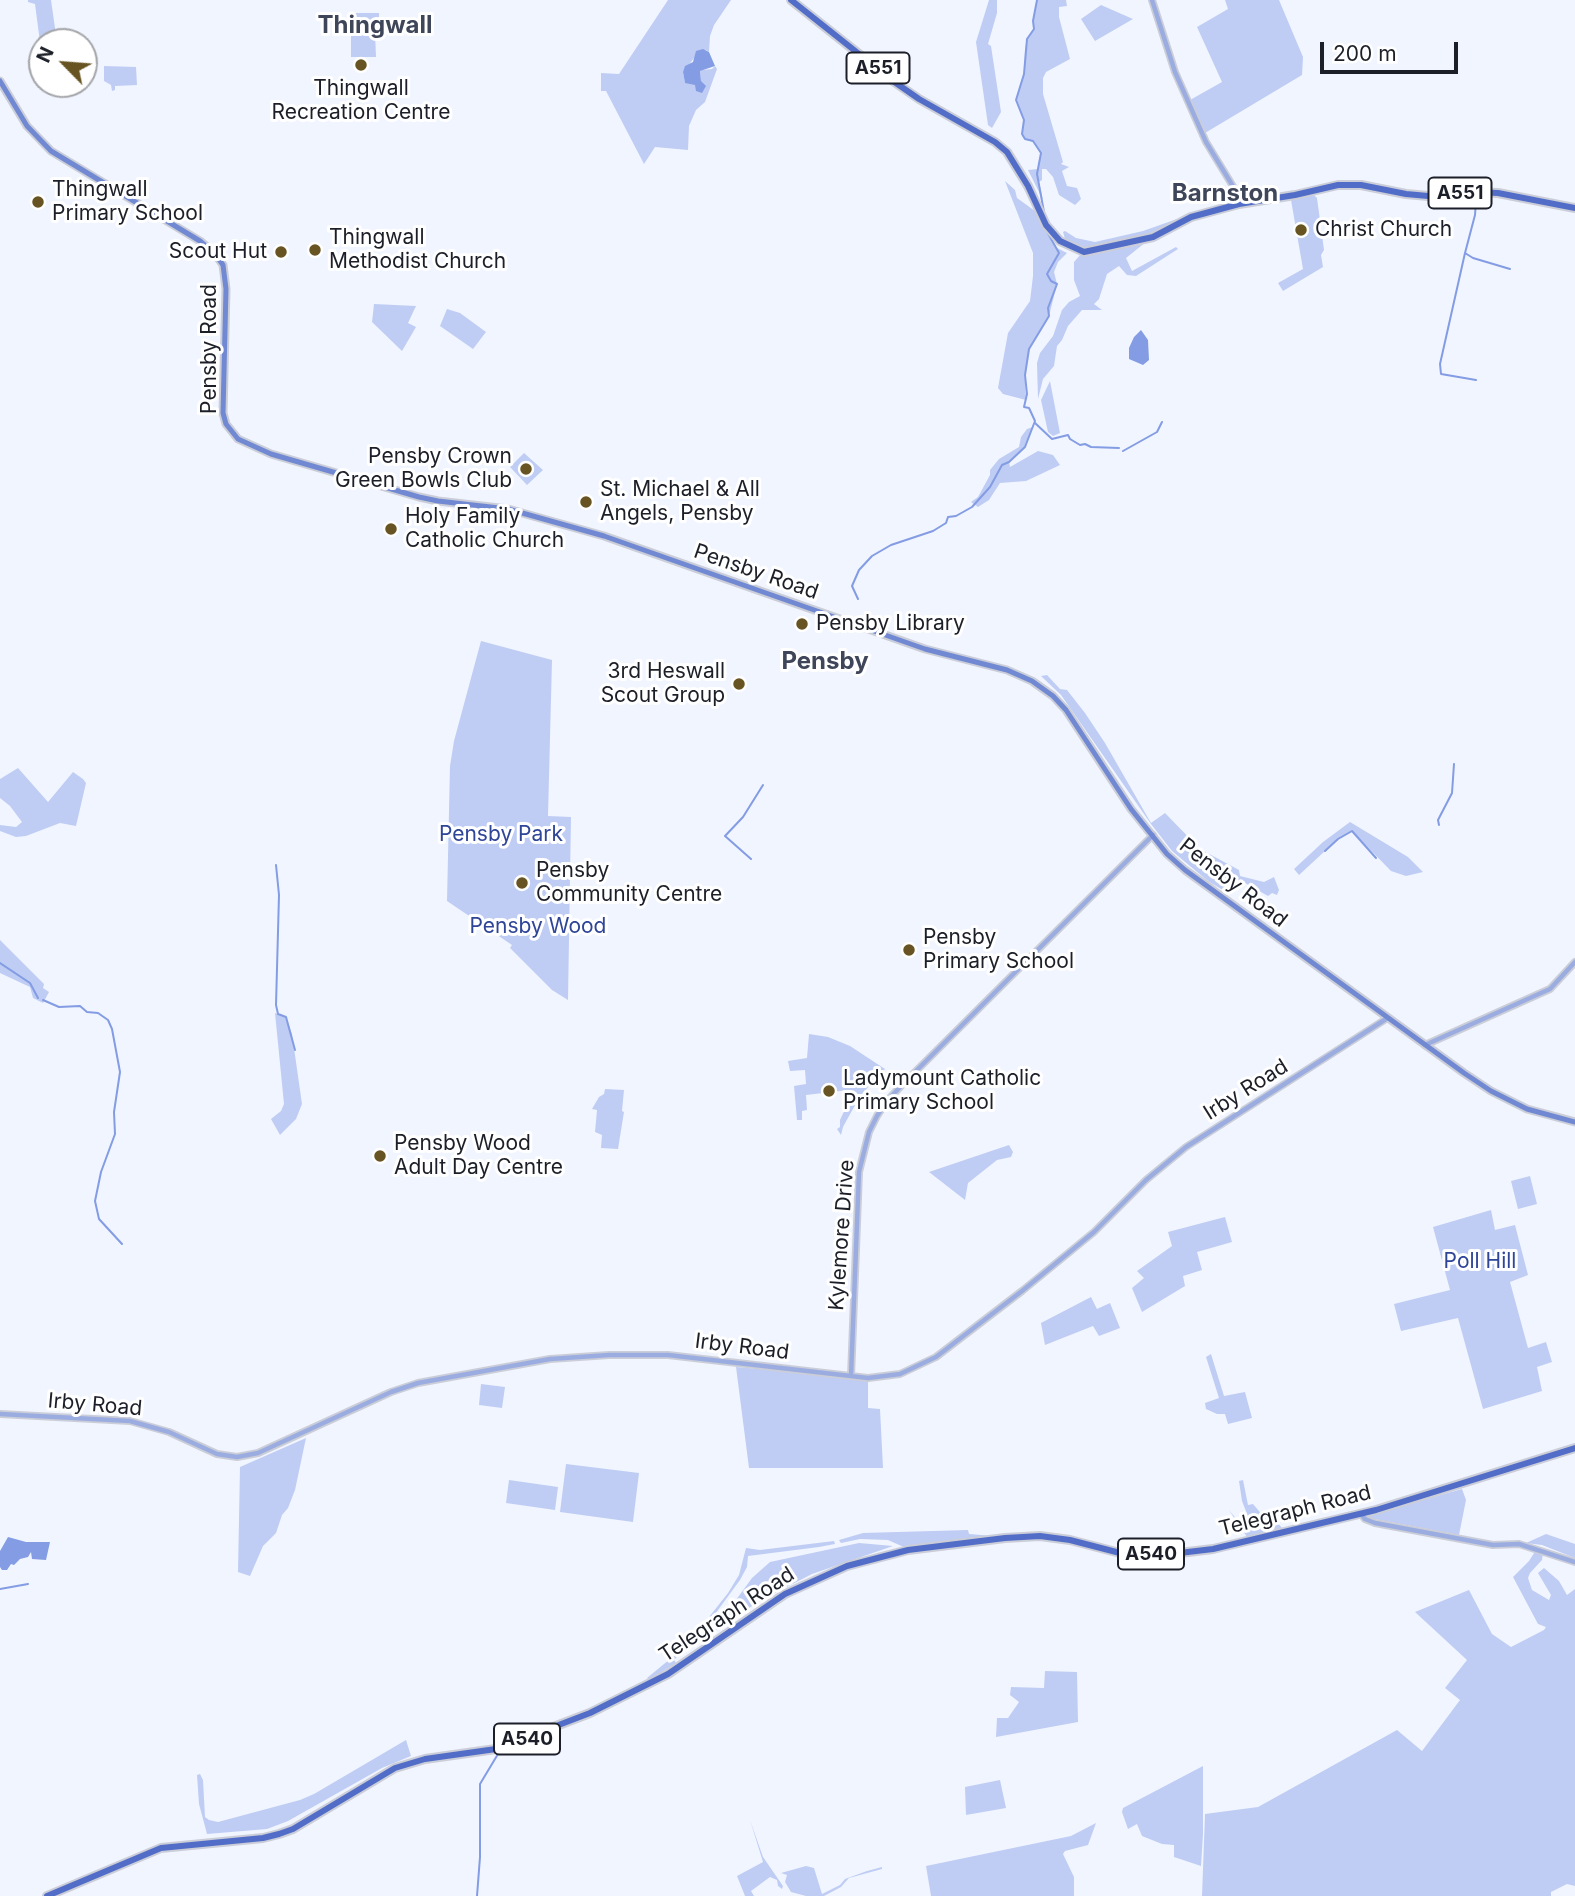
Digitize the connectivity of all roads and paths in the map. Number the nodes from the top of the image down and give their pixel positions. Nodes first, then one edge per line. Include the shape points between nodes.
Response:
1 (791, 0) edge
2 (1152, 0) edge
3 (0, 81) edge
4 (1239, 204) junction
5 (1575, 208) edge
6 (1153, 835) junction
7 (1575, 962) edge
8 (1386, 1019) junction
9 (1424, 1045) junction
10 (1575, 1122) edge
11 (851, 1376) junction
12 (0, 1414) edge
13 (1575, 1448) edge
14 (1361, 1514) junction
15 (1575, 1562) edge
16 (47, 1896) edge

1 - 4 main road, A551 via 893,81 1007,152 1046,225 1060,241 1084,253 1153,237 1191,217
2 - 4 street via 1175,72
3 - 6 main road, Pensby Road via 27,126 51,151 200,242 223,265 223,413 238,439 271,454 419,497 508,509 604,536 925,649 1007,670 1046,690 1060,703
4 - 5 main road, A551 via 1338,185 1417,195 1497,193
6 - 8 main road, Pensby Road via 1185,870
6 - 11 street, Kylemore Drive via 901,1086 877,1116 859,1172
7 - 9 street via 1550,989
8 - 9 main road, Pensby Road
8 - 11 street, Irby Road via 1186,1147 1094,1232 936,1357 900,1374
9 - 10 main road, Pensby Road via 1491,1091 1536,1113
11 - 12 street, Irby Road via 668,1355 550,1359 418,1383 258,1453 237,1457 217,1454 169,1432 130,1421
13 - 14 main road, Telegraph Road / A540
14 - 15 street via 1375,1523 1493,1545 1519,1545
14 - 16 main road, Telegraph Road / A540 via 1213,1549 1171,1554 1124,1554 1040,1536 908,1550 847,1566 785,1594 668,1674 590,1713 496,1749 395,1768 279,1834 161,1848

